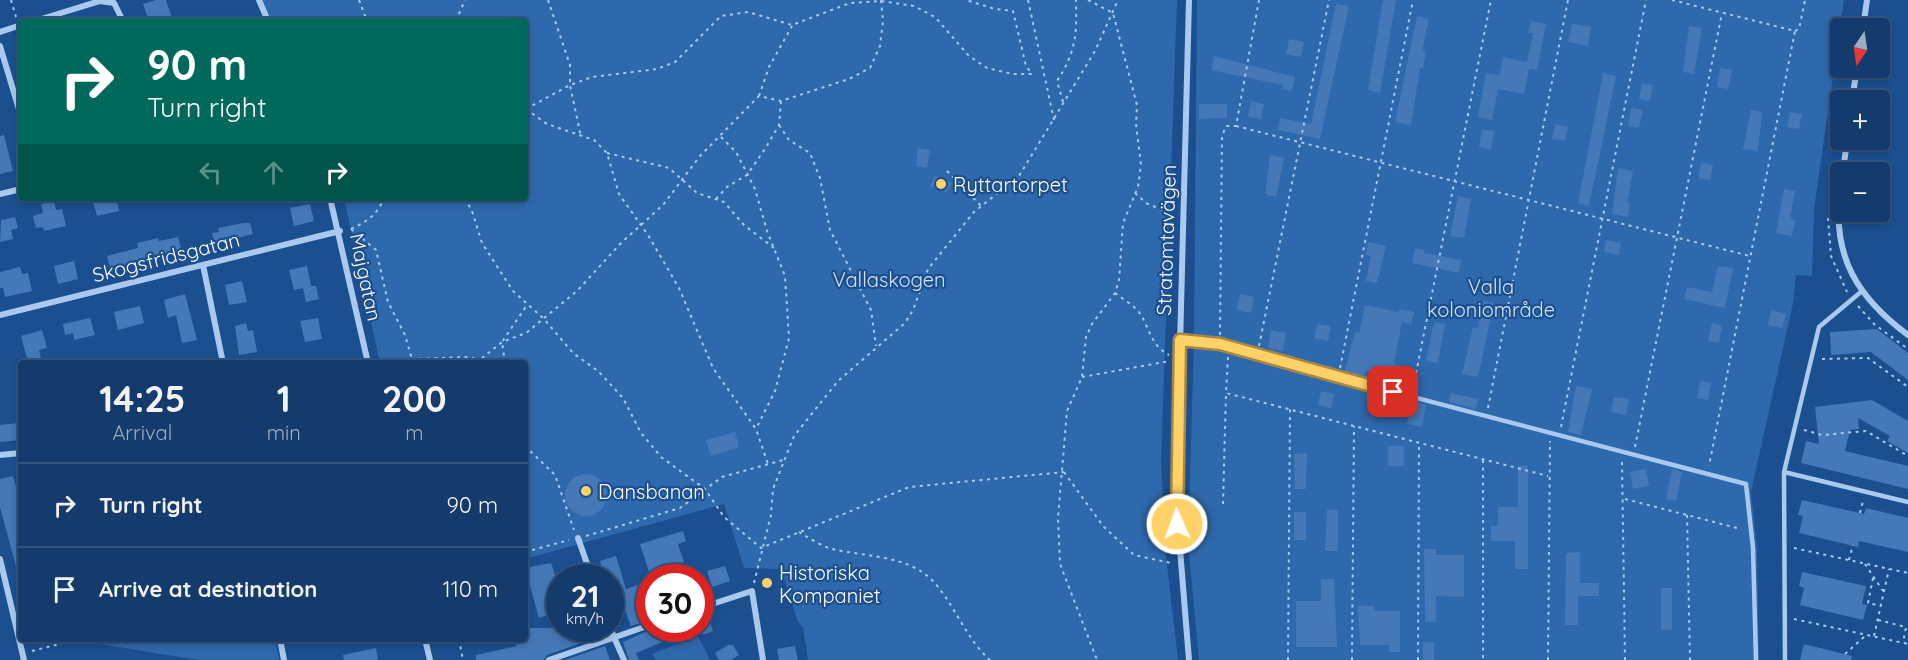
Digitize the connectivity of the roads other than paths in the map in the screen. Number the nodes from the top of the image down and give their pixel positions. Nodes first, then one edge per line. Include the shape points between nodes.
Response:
1 (259, 0) edge
2 (1189, 0) edge
3 (1867, 0) edge
4 (46, 18) edge
5 (122, 18) edge
6 (267, 18) edge
7 (1864, 18) edge
8 (18, 27) edge
9 (0, 32) edge
10 (0, 46) edge
11 (18, 96) edge
12 (18, 190) edge
13 (0, 194) edge
14 (331, 201) edge
15 (1838, 222) edge
16 (340, 231) junction
17 (203, 265) junction
18 (1862, 291) junction
19 (0, 315) edge
20 (1908, 335) edge
21 (1180, 340) junction
22 (222, 360) edge
23 (367, 360) edge
24 (18, 453) edge
25 (0, 455) edge
26 (1784, 472) junction
27 (1908, 502) edge
28 (578, 538) road end
29 (0, 559) edge
30 (587, 564) edge
31 (714, 603) edge
32 (18, 636) edge
33 (19, 642) edge
34 (281, 642) edge
35 (426, 642) edge
36 (600, 642) edge
37 (616, 642) edge
38 (23, 657) edge
39 (762, 659) edge
40 (284, 660) edge
41 (430, 660) edge
42 (549, 660) edge
43 (624, 660) edge
44 (1190, 660) edge
45 (1756, 660) edge
46 (1785, 660) edge

1 - 6 street
2 - 21 street, Stratomtavägen
3 - 7 street
4 - 5 street via 100,1 114,3
8 - 9 street
10 - 11 street
12 - 13 street
14 - 16 street, Majgatan
15 - 18 street via 1844,257
16 - 17 street, Skogsfridsgatan
16 - 23 street, Majgatan
17 - 19 street, Skogsfridsgatan
17 - 22 street
18 - 20 street
18 - 26 lane via 1819,327
21 - 44 street, Stratomtavägen via 1176,500
21 - 45 lane via 1229,346 1746,484
24 - 25 street
26 - 27 lane
26 - 46 lane
28 - 30 street
29 - 32 street
31 - 39 street via 752,591
33 - 38 street
34 - 40 street
35 - 41 street
36 - 42 street
37 - 43 street

